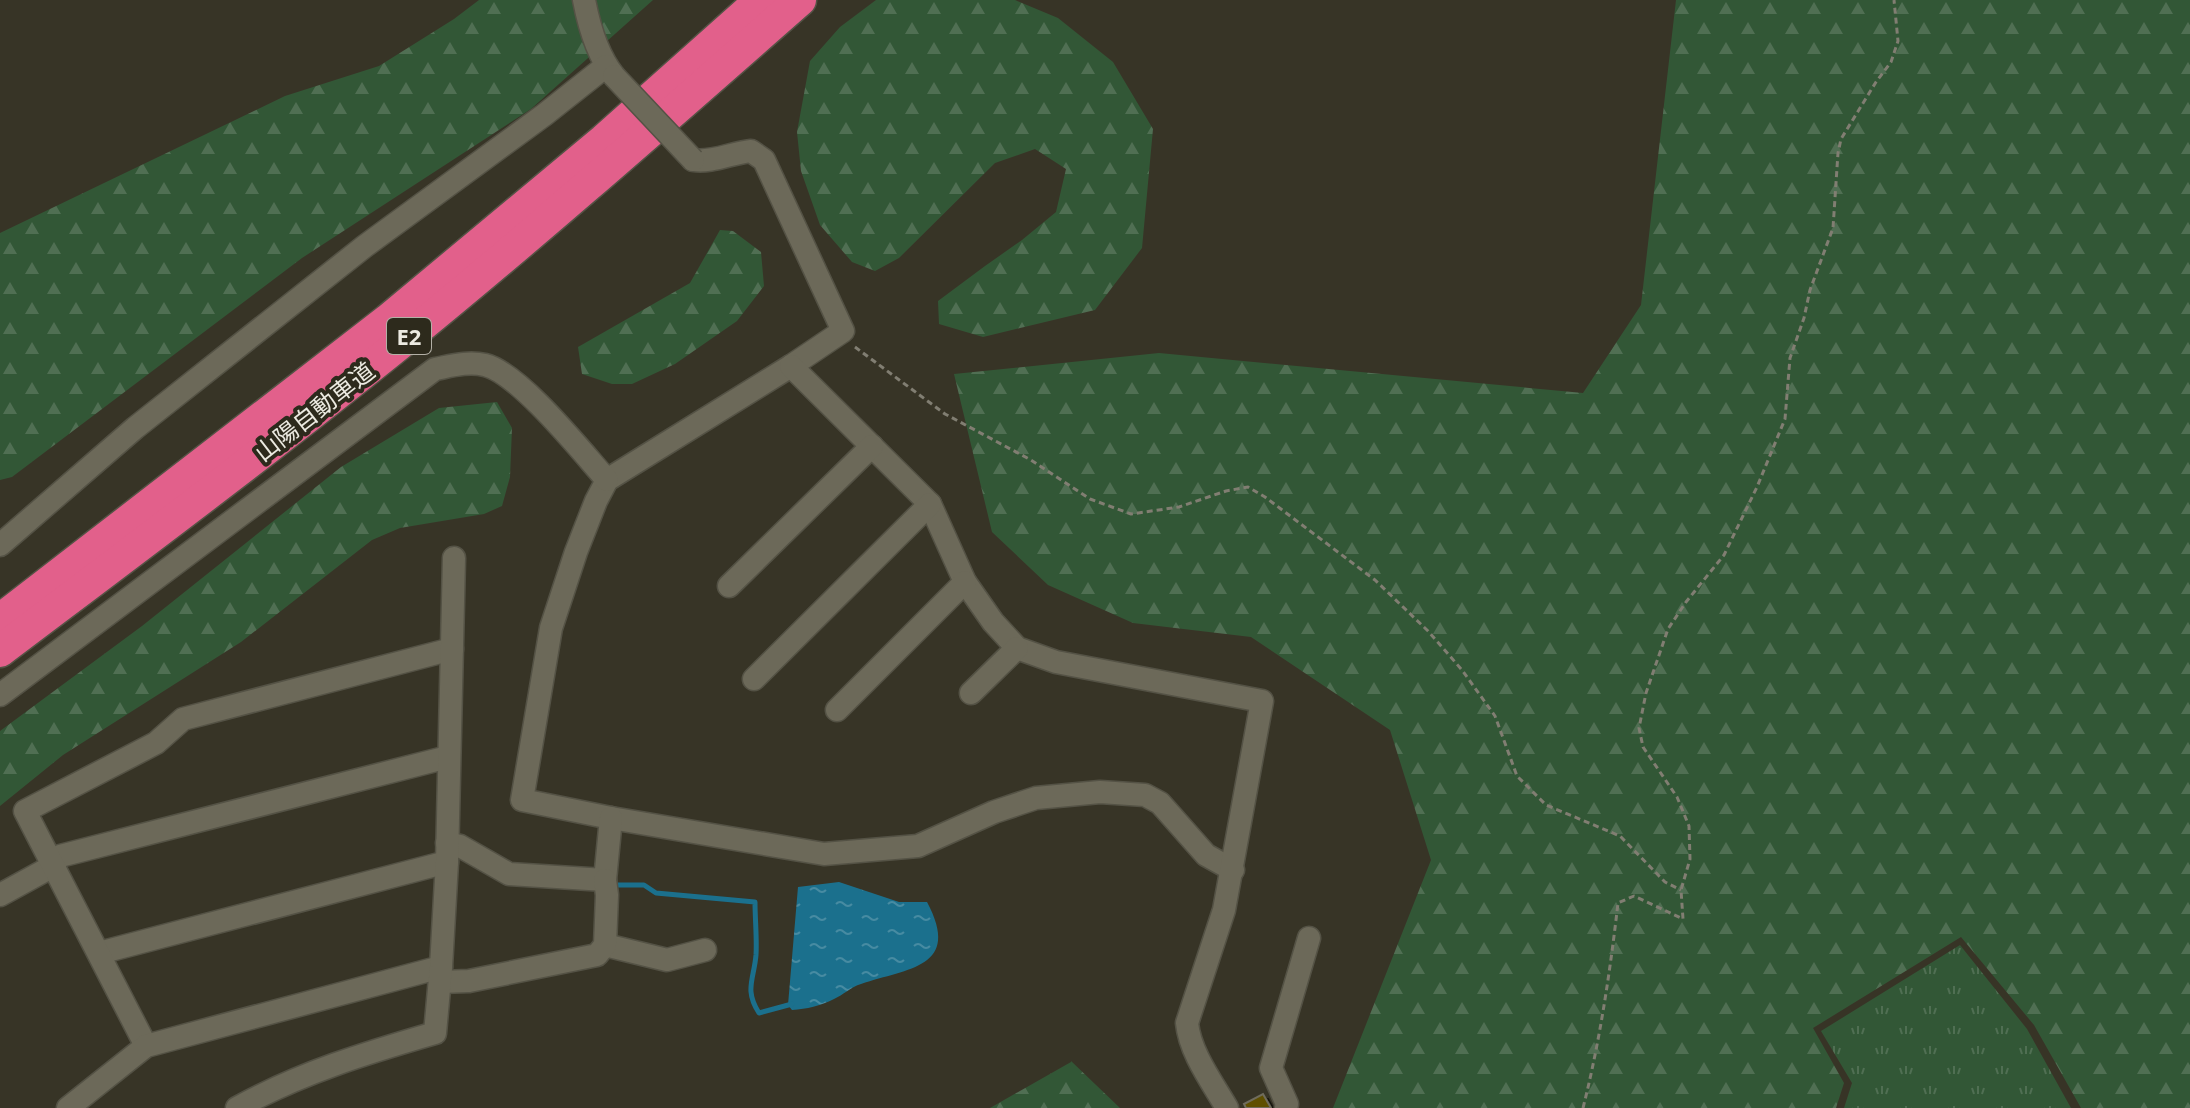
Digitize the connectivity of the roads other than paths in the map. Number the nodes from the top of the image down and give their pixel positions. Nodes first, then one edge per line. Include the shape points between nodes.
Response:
1 (584, 0) edge
2 (761, 0) edge
3 (800, 0) edge
4 (610, 71) junction
5 (791, 366) junction
6 (872, 446) junction
7 (607, 480) junction
8 (930, 504) junction
9 (0, 545) edge
10 (454, 558) dead end
11 (965, 582) junction
12 (729, 586) dead end
13 (0, 620) edge
14 (1017, 648) junction
15 (452, 649) junction
16 (0, 651) edge
17 (754, 679) dead end
18 (971, 693) dead end
19 (0, 695) edge
20 (837, 710) dead end
21 (448, 757) junction
22 (611, 818) junction
23 (447, 852) junction
24 (53, 866) junction
25 (1233, 870) junction
26 (605, 880) junction
27 (0, 895) edge
28 (1309, 938) dead end
29 (605, 945) junction
30 (705, 950) dead end
31 (99, 953) junction
32 (440, 975) junction
33 (146, 1046) junction
34 (68, 1108) edge
35 (237, 1108) edge
36 (1227, 1108) edge
37 (1286, 1108) edge

1 - 4 street
2 - 13 highway, 山陽自動車道 / E2 via 604,140 388,320
3 - 16 highway, 山陽自動車道 / E2 via 404,340
4 - 5 street, bridge via 693,160 751,151 764,160 843,331
4 - 9 street via 365,246 135,428
5 - 6 street
5 - 7 street
6 - 8 street
6 - 12 street
7 - 19 street via 512,379 486,365 435,369
7 - 22 street via 551,628 522,800
8 - 11 street
8 - 17 street
10 - 15 street
11 - 14 street
11 - 20 street
14 - 18 street
14 - 25 street via 1056,662 1262,701
15 - 21 street
15 - 24 street via 183,719 156,743 25,811
21 - 23 street
21 - 24 street via 60,856
22 - 25 street via 824,854 918,846 1036,798 1100,792 1145,795 1160,803 1206,855
22 - 26 street
23 - 26 street via 460,846 509,874
23 - 31 street
23 - 32 street
24 - 27 street
24 - 31 street
25 - 36 street via 1187,1023 1196,1053
26 - 29 street
28 - 37 street via 1271,1068
29 - 30 street via 667,960
29 - 32 street via 597,955 469,981
31 - 33 street
32 - 33 street
32 - 35 street via 435,1033 324,1067
33 - 34 street

